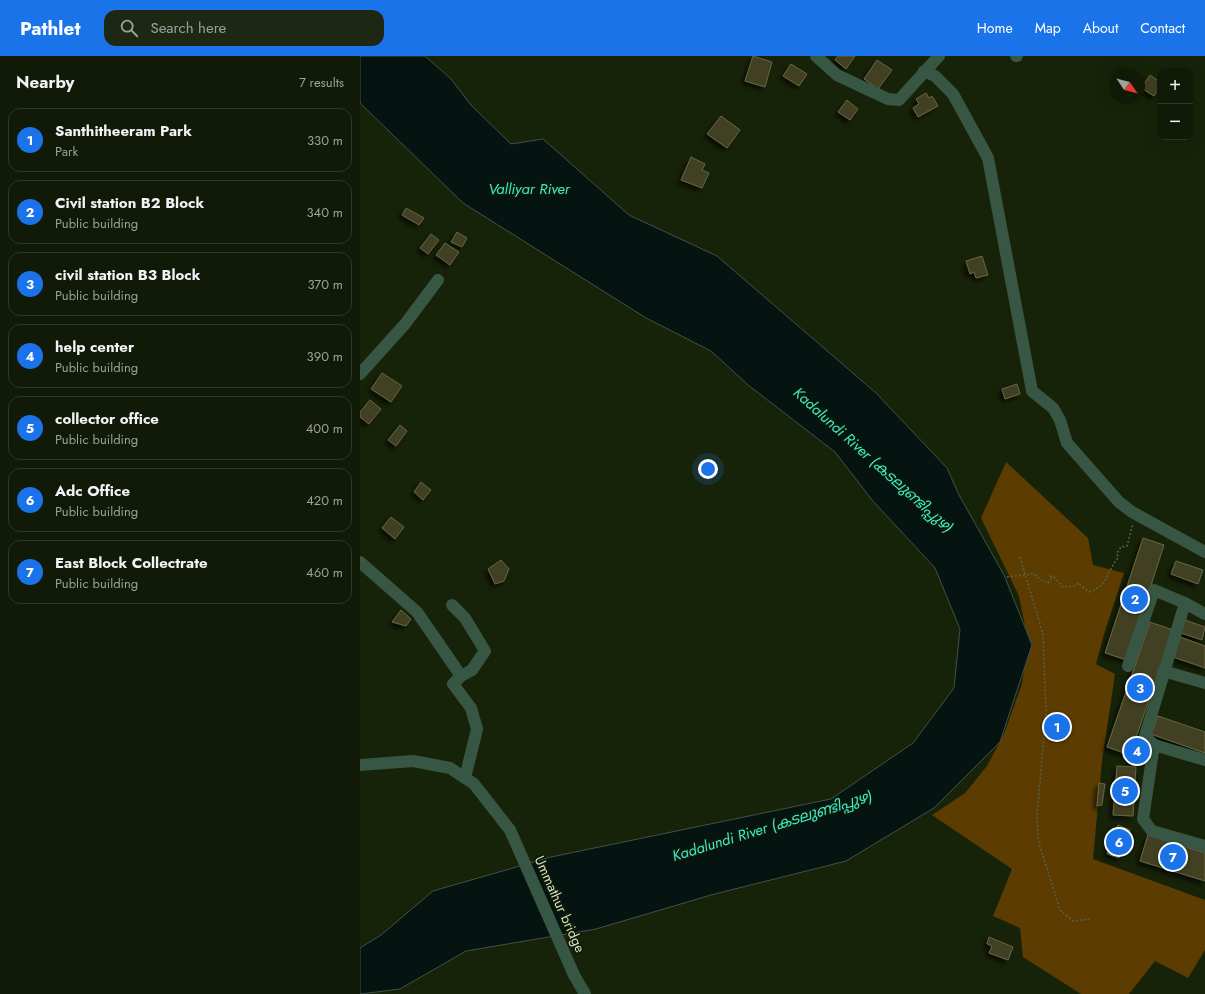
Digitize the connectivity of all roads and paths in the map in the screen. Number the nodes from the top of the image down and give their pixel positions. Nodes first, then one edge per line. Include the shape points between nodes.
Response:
1 (816, 56) edge
2 (939, 56) edge
3 (924, 71) junction
4 (438, 280) dead end
5 (360, 374) edge
6 (1137, 514) junction
7 (1205, 552) edge
8 (1020, 557) dead end
9 (360, 562) edge
10 (1025, 575) junction
11 (1007, 577) dead end
12 (1185, 602) junction
13 (452, 605) dead end
14 (1205, 614) edge
15 (1128, 666) dead end
16 (1163, 671) junction
17 (461, 676) junction
18 (1205, 684) edge
19 (1154, 745) junction
20 (1205, 760) edge
21 (360, 766) edge
22 (465, 778) junction
23 (1205, 846) edge
24 (1090, 919) dead end
25 (585, 994) edge

1 - 3 street via 837,75 888,100 899,100
2 - 3 street
3 - 6 street via 935,76 954,94 988,158 1032,391 1053,408 1060,420 1067,443 1119,502
4 - 5 street via 405,324
6 - 7 street
6 - 10 path via 1127,546 1121,547 1117,553 1118,558 1099,588 1089,592 1078,583 1075,586 1063,587 1054,577 1050,576 1048,583 1034,574
8 - 10 path
9 - 17 street via 417,612
10 - 11 path
10 - 24 path via 1043,634 1046,713 1037,816 1038,840 1060,910 1073,921
12 - 14 street
12 - 15 street via 1154,590
12 - 16 street
13 - 17 street via 465,618 485,651 472,670
16 - 18 street
16 - 19 street via 1145,736
17 - 22 street via 453,684 471,708 477,729
19 - 20 street
19 - 23 street via 1143,819 1152,830
21 - 22 street, Ummathur bridge via 413,761 450,768
22 - 25 street, Ummathur bridge via 474,784 510,830 574,975

